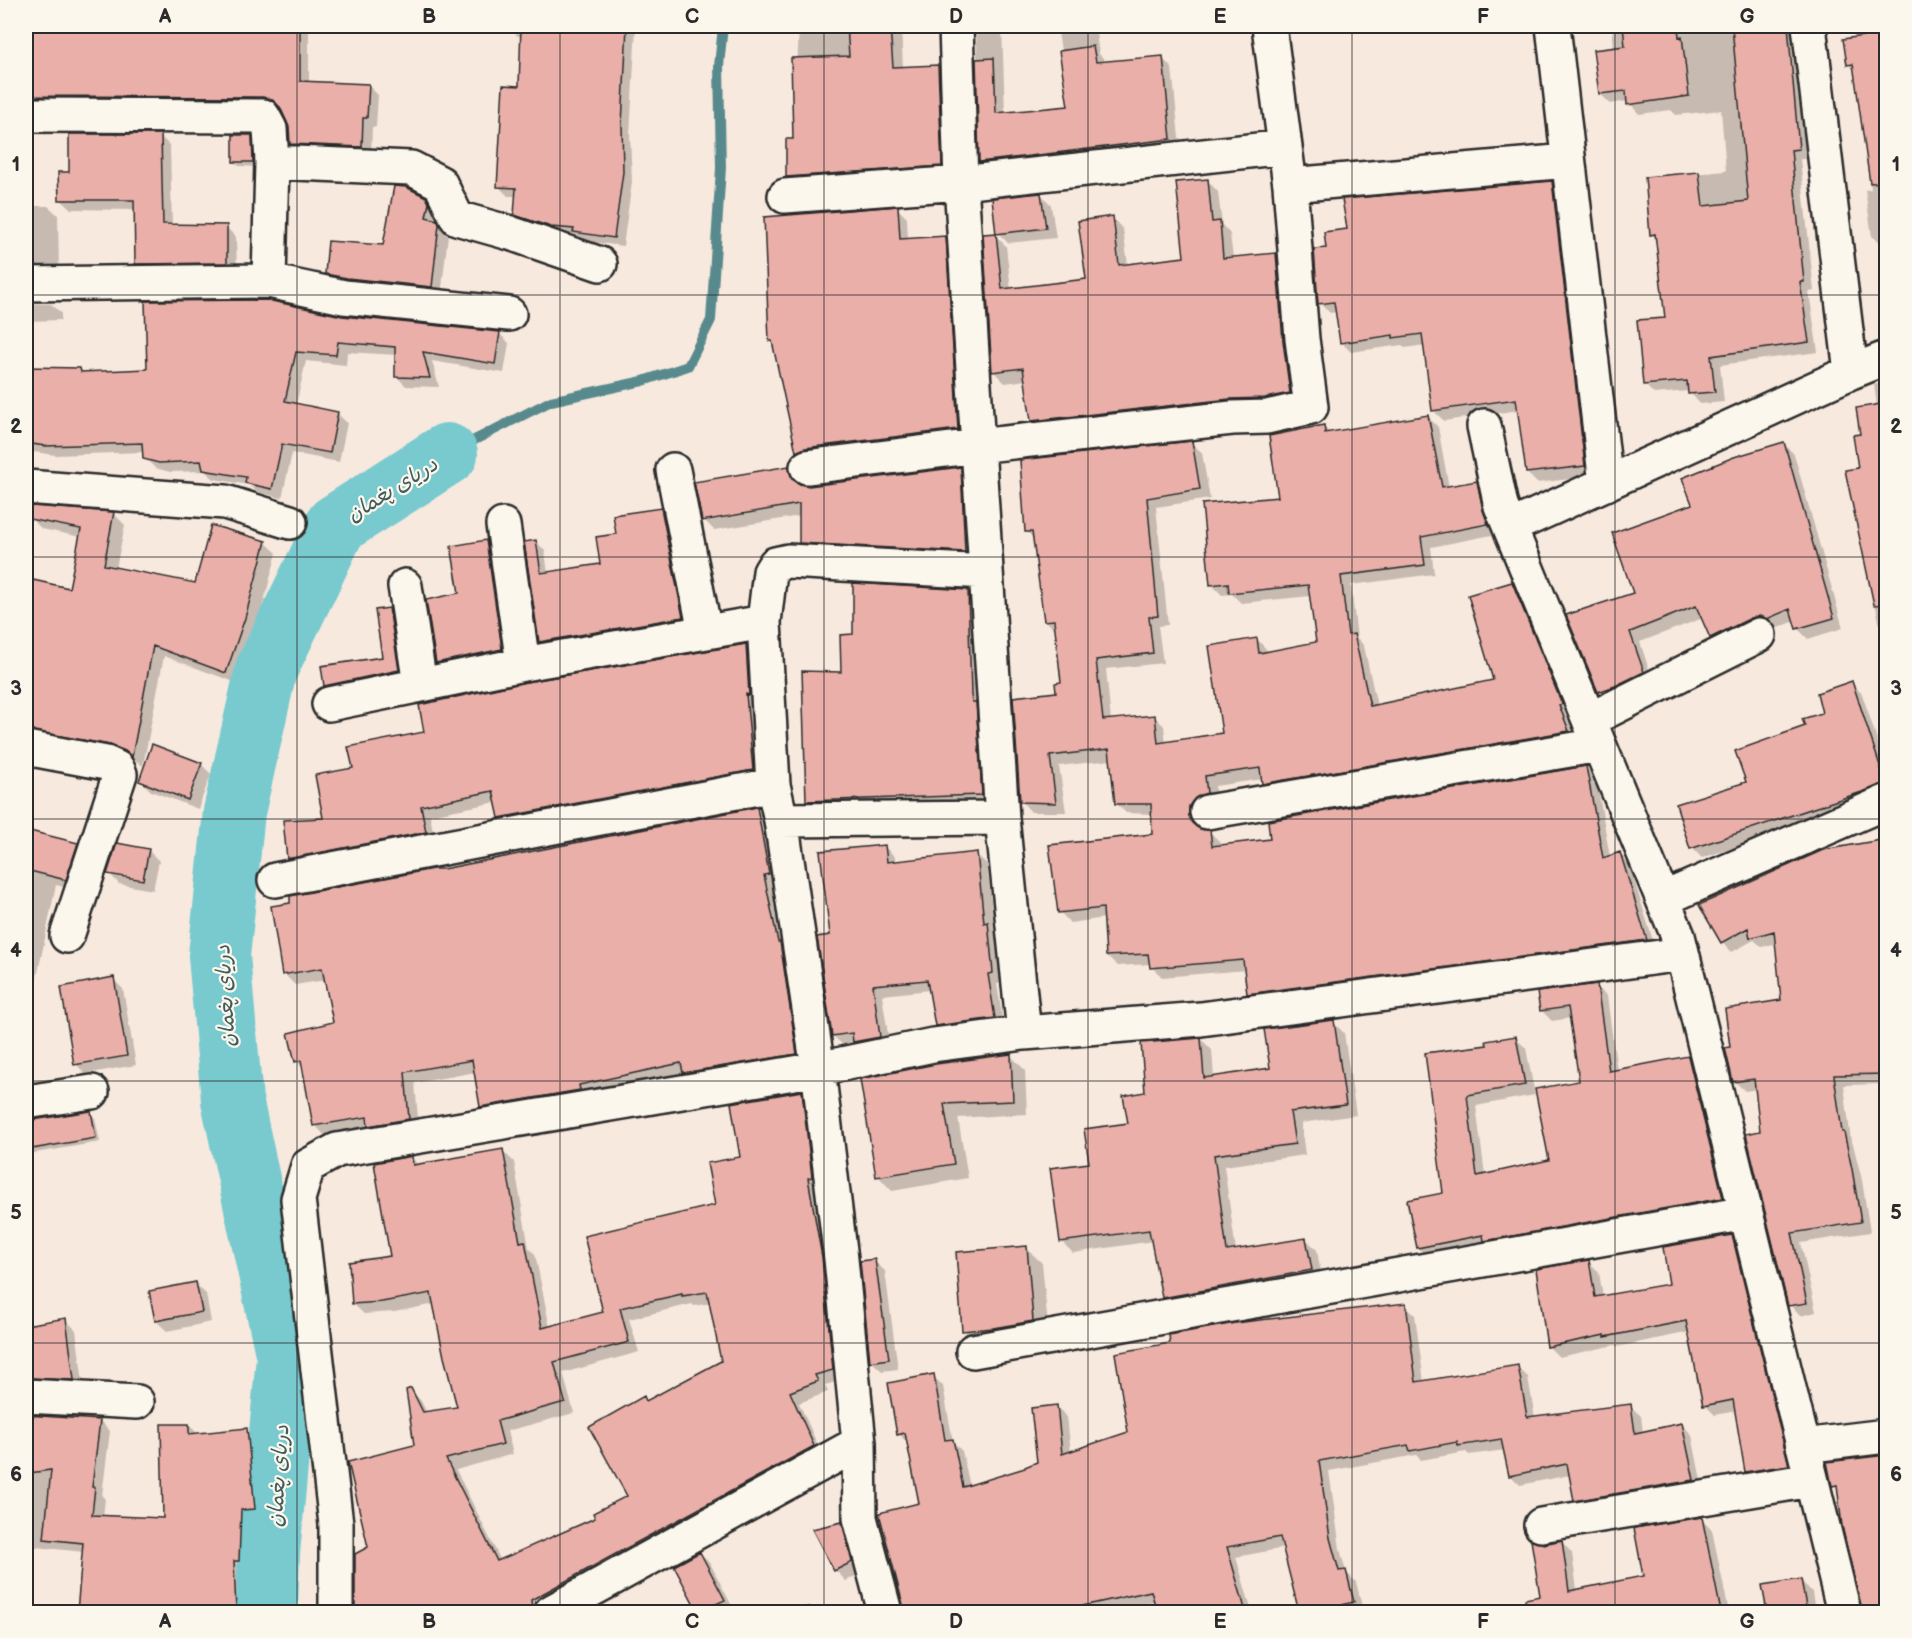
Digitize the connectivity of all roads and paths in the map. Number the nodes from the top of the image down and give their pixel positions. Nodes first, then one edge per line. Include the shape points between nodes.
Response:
1 (956, 26) edge
2 (1269, 26) edge
3 (1552, 26) edge
4 (1809, 26) edge
5 (26, 115) edge
6 (1284, 147) junction
7 (1568, 161) junction
8 (273, 162) junction
9 (962, 183) junction
10 (1290, 185) junction
11 (785, 196) dead end
12 (600, 264) dead end
13 (269, 280) junction
14 (26, 285) edge
15 (509, 314) dead end
16 (1887, 358) edge
17 (1851, 372) junction
18 (1484, 426) dead end
19 (977, 446) junction
20 (807, 467) dead end
21 (673, 470) dead end
22 (1606, 484) junction
23 (26, 487) edge
24 (290, 522) dead end
25 (503, 525) dead end
26 (1510, 527) junction
27 (986, 572) junction
28 (405, 586) dead end
29 (764, 622) junction
30 (705, 632) junction
31 (1759, 635) dead end
32 (523, 664) junction
33 (420, 685) junction
34 (329, 705) dead end
35 (1594, 733) junction
36 (26, 748) edge
37 (773, 785) junction
38 (1887, 802) edge
39 (1207, 812) dead end
40 (1002, 818) junction
41 (781, 820) junction
42 (275, 880) dead end
43 (1663, 899) junction
44 (67, 936) dead end
45 (1682, 954) junction
46 (1024, 1033) junction
47 (818, 1069) junction
48 (92, 1092) dead end
49 (26, 1102) edge
50 (1746, 1213) junction
51 (973, 1351) dead end
52 (26, 1396) edge
53 (137, 1402) dead end
54 (1887, 1436) edge
55 (859, 1443) junction
56 (1803, 1446) junction
57 (1811, 1480) junction
58 (1541, 1525) dead end
59 (336, 1612) edge
60 (551, 1612) edge
61 (885, 1612) edge
62 (1844, 1612) edge

1 - 9 street
2 - 6 street
3 - 7 street
4 - 17 street
5 - 8 street via 262,116 270,129
6 - 9 street
6 - 10 street
7 - 10 street
7 - 22 street
8 - 12 street via 411,168 440,183 457,218
8 - 13 street
9 - 11 street
9 - 19 street
10 - 19 street via 1311,407 1267,417
13 - 14 street
13 - 15 street via 344,297
16 - 17 street
17 - 22 street
18 - 26 street via 1501,506
19 - 20 street
19 - 27 street
21 - 30 street
22 - 26 street
23 - 24 street via 225,502
25 - 32 street
26 - 35 street
27 - 29 street via 788,561 776,564 770,572
27 - 40 street
28 - 33 street
29 - 30 street
29 - 37 street
30 - 32 street
31 - 35 street
32 - 33 street
33 - 34 street
35 - 39 street
35 - 43 street
36 - 44 street via 106,764 117,768 120,774
37 - 41 street
37 - 42 street
38 - 43 street
40 - 41 street
40 - 46 street
41 - 47 street
43 - 45 street
45 - 46 street via 1201,1019
45 - 50 street
46 - 47 street via 933,1044
47 - 55 street
47 - 59 street via 337,1150 308,1166 298,1199 336,1524
48 - 49 street
50 - 51 street
50 - 56 street
52 - 53 street
54 - 56 street
55 - 60 street
55 - 61 street via 861,1518
56 - 57 street
57 - 58 street
57 - 62 street

